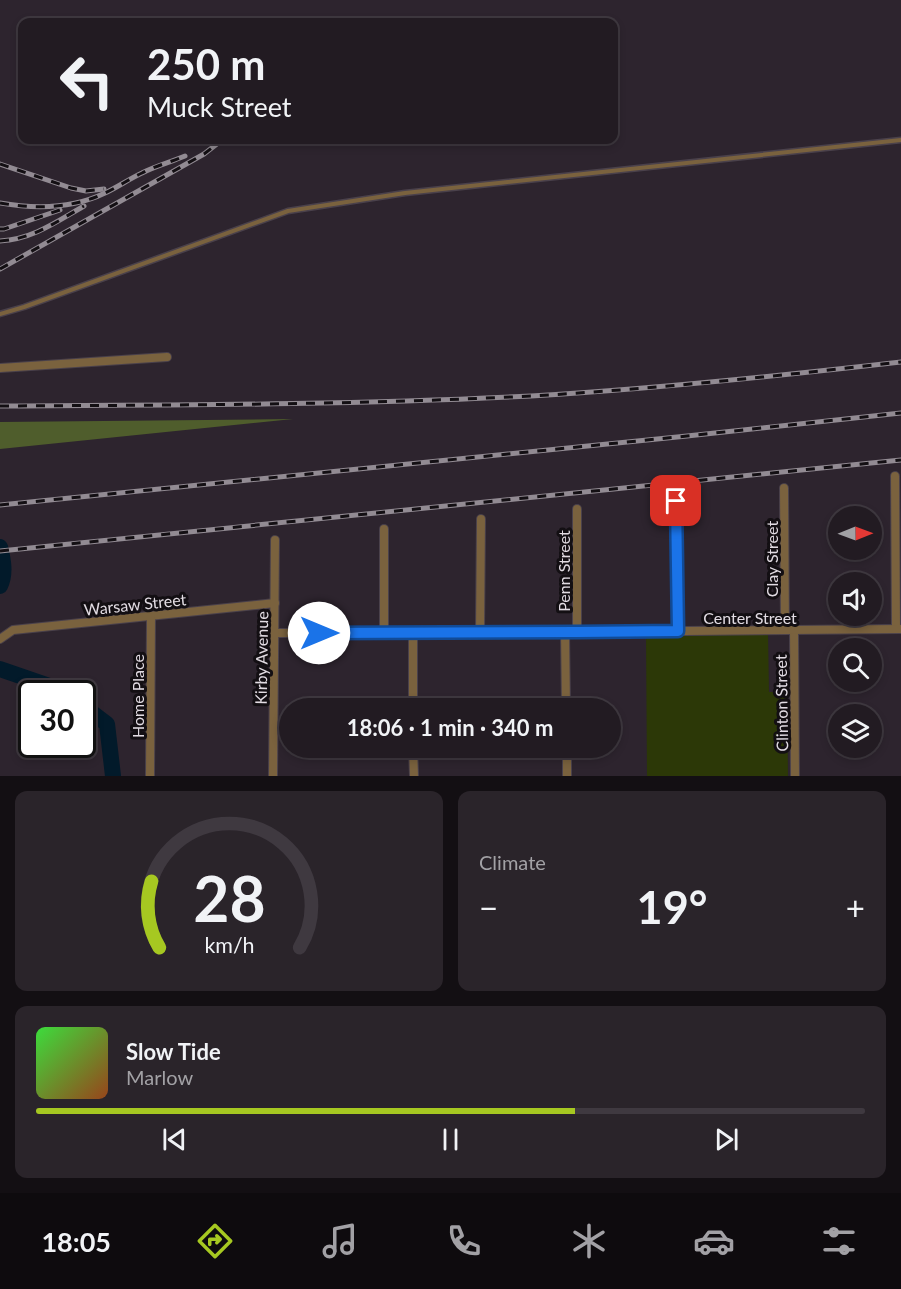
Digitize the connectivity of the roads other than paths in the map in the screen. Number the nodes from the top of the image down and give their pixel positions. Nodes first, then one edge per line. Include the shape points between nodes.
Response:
1 (901, 140) edge
2 (0, 314) edge
3 (167, 357) dead end
4 (0, 368) edge
5 (895, 476) dead end
6 (784, 488) dead end
7 (676, 501) dead end
8 (576, 509) dead end
9 (481, 519) dead end
10 (384, 529) dead end
11 (275, 540) dead end
12 (275, 603) junction
13 (151, 616) junction
14 (898, 629) edge
15 (789, 630) junction
16 (678, 631) junction
17 (565, 632) junction
18 (577, 632) junction
19 (275, 633) junction
20 (384, 633) junction
21 (413, 633) junction
22 (480, 633) junction
23 (0, 639) edge
24 (413, 698) edge
25 (566, 698) edge
26 (413, 758) edge
27 (567, 758) edge
28 (150, 776) edge
29 (273, 776) edge
30 (414, 776) edge
31 (567, 776) edge
32 (795, 776) edge

1 - 2 lane via 405,193 288,211
3 - 4 street
5 - 14 street
6 - 15 street, Clay Street
7 - 16 street
8 - 18 street, Penn Street
9 - 22 street
10 - 20 street
11 - 12 street, Kirby Avenue
12 - 13 street, Warsaw Street
12 - 19 street, Kirby Avenue
13 - 23 street, Warsaw Street via 13,630
13 - 28 street, Home Place
14 - 15 street, Center Street
15 - 16 street, Center Street
15 - 32 street, Clinton Street
16 - 18 street, Center Street
17 - 18 street, Center Street
17 - 22 street, Center Street
17 - 25 street
19 - 20 street, Center Street
19 - 29 street, Kirby Avenue
20 - 21 street, Center Street
21 - 22 street, Center Street
21 - 24 street
26 - 30 street
27 - 31 street

